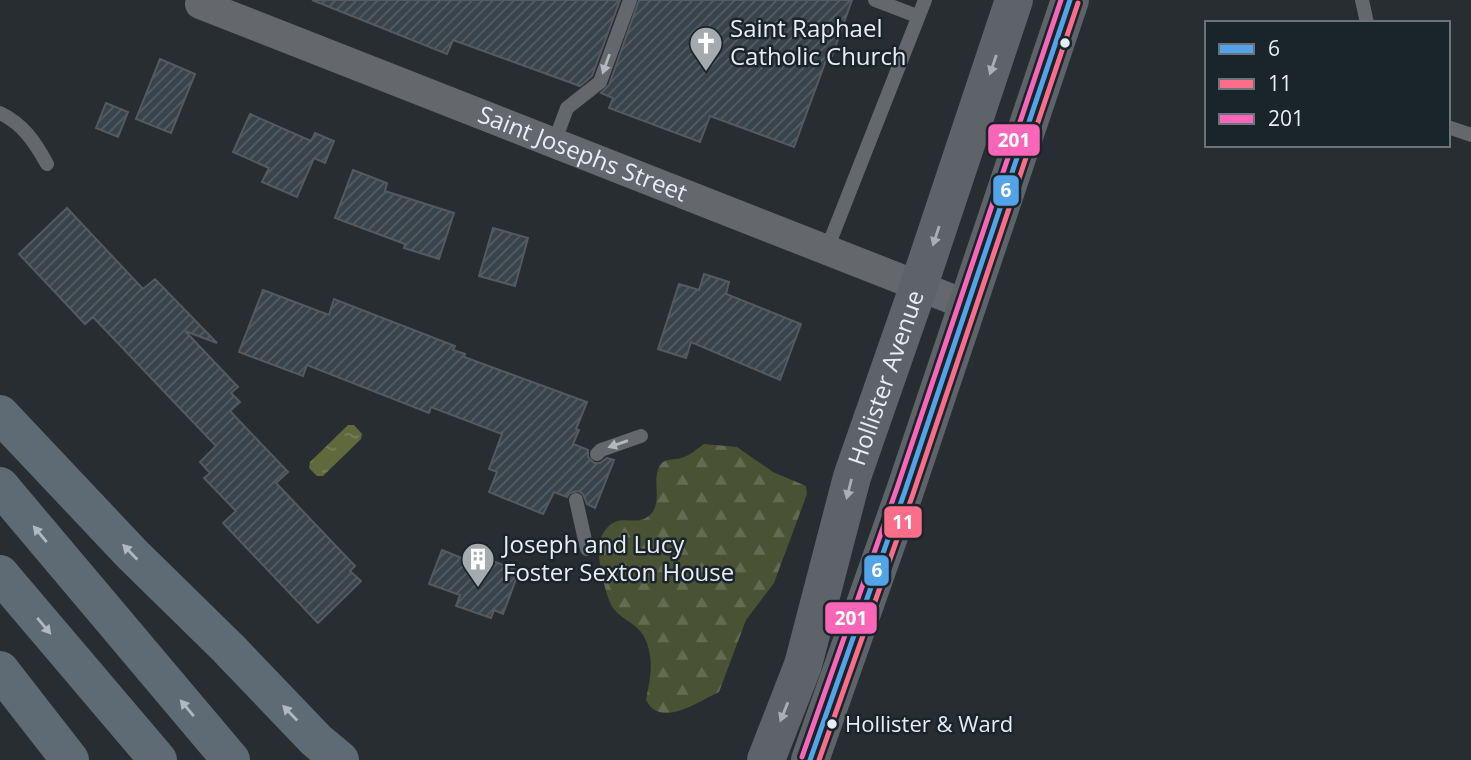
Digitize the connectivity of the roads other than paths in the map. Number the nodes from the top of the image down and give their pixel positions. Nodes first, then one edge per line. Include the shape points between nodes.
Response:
1 (630, 0) edge
2 (875, 0) edge
3 (925, 0) edge
4 (1014, 0) edge
5 (1070, 0) edge
6 (1362, 0) edge
7 (200, 4) dead end
8 (917, 16) junction
9 (1367, 21) edge
10 (0, 113) edge
11 (1450, 128) edge
12 (1471, 135) edge
13 (554, 143) junction
14 (47, 164) dead end
15 (827, 249) junction
16 (919, 285) junction
17 (967, 305) junction
18 (0, 414) edge
19 (641, 436) dead end
20 (597, 454) dead end
21 (0, 486) edge
22 (576, 500) dead end
23 (587, 549) dead end
24 (0, 574) edge
25 (0, 670) edge
26 (70, 760) edge
27 (158, 760) edge
28 (231, 760) edge
29 (340, 760) edge
30 (766, 760) edge
31 (810, 760) edge

1 -> 13 lane via 600,82 567,108
2 - 8 lane
3 - 8 lane
4 -> 16 main road, Hollister Avenue
5 - 17 main road
6 - 9 lane
7 - 13 street, Saint Josephs Street
8 - 15 lane
10 - 14 lane via 33,138
11 - 12 lane
13 - 15 street, Saint Josephs Street
15 - 16 street, Saint Josephs Street
16 - 17 street, Saint Josephs Street
16 -> 30 main road, Hollister Avenue via 852,477 803,665
17 - 31 main road
29 -> 18 highway via 132,554
19 -> 20 lane
28 -> 21 highway
22 - 23 lane
24 -> 27 highway
25 - 26 highway

